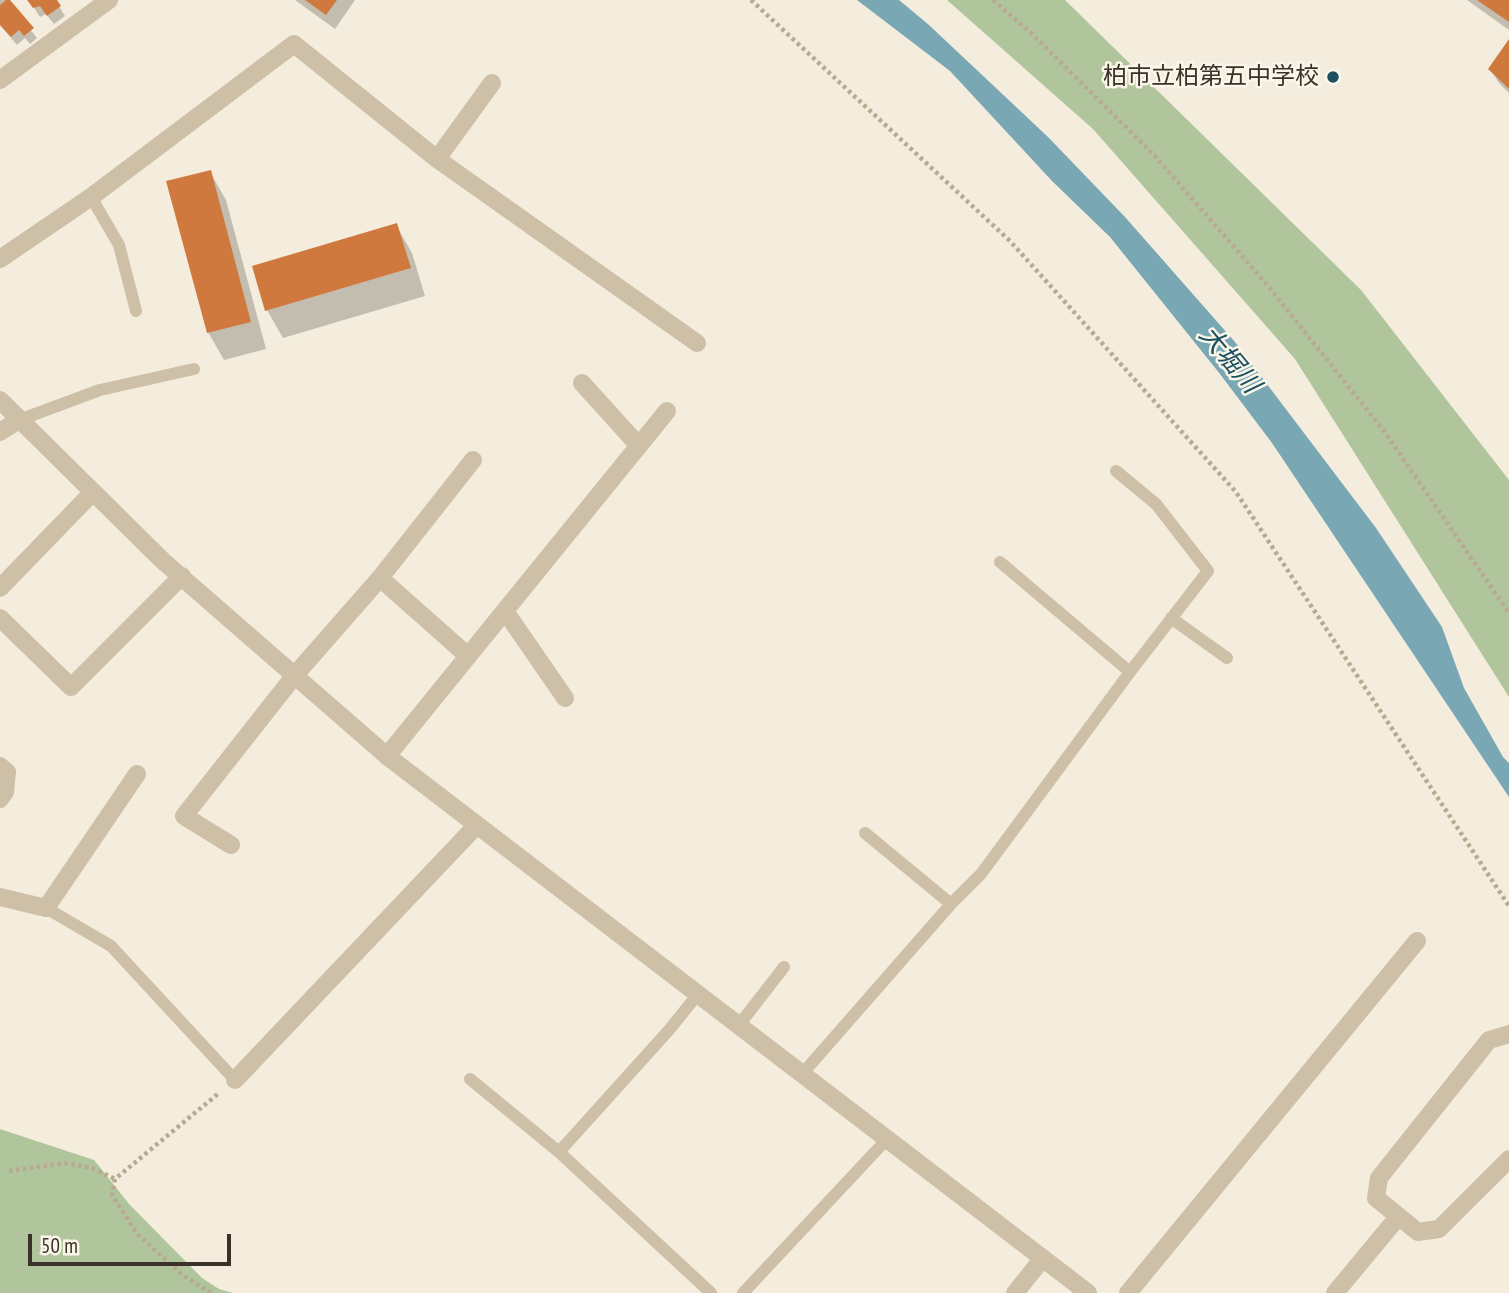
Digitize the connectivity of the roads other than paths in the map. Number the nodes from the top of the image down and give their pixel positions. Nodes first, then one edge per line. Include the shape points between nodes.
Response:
1 (108, 0) edge
2 (0, 80) edge
3 (492, 83) dead end
4 (437, 159) junction
5 (91, 197) junction
6 (0, 259) edge
7 (136, 311) dead end
8 (697, 343) dead end
9 (194, 369) dead end
10 (582, 383) dead end
11 (0, 400) edge
12 (667, 411) dead end
13 (19, 420) junction
14 (0, 432) edge
15 (639, 446) junction
16 (473, 460) dead end
17 (1116, 471) dead end
18 (93, 492) junction
19 (1000, 562) dead end
20 (182, 576) junction
21 (380, 578) junction
22 (0, 588) edge
23 (505, 611) junction
24 (0, 618) edge
25 (1171, 618) junction
26 (468, 656) junction
27 (1227, 658) dead end
28 (1130, 672) junction
29 (295, 675) junction
30 (565, 698) dead end
31 (387, 756) junction
32 (0, 766) edge
33 (137, 774) dead end
34 (0, 800) edge
35 (476, 826) junction
36 (865, 833) dead end
37 (231, 845) dead end
38 (0, 897) edge
39 (950, 904) junction
40 (46, 908) junction
41 (1417, 941) dead end
42 (784, 967) dead end
43 (698, 994) junction
44 (739, 1025) junction
45 (1509, 1034) edge
46 (803, 1073) junction
47 (470, 1079) dead end
48 (235, 1080) joint
49 (888, 1138) junction
50 (559, 1152) junction
51 (1509, 1159) edge
52 (1398, 1217) junction
53 (1043, 1258) junction
54 (711, 1293) edge
55 (743, 1293) edge
56 (1015, 1293) edge
57 (1088, 1293) edge
58 (1128, 1293) edge
59 (1335, 1293) edge

1 - 2 street
3 - 4 street
4 - 5 street via 294,44
4 - 8 street
5 - 6 street
5 - 7 lane via 119,245
9 - 13 lane via 100,390
10 - 15 street
11 - 13 street
12 - 15 street
13 - 14 street
13 - 18 street
15 - 23 street
16 - 21 street
17 - 25 lane via 1156,504 1208,571
18 - 20 street
18 - 22 street
19 - 28 lane
20 - 24 street via 71,687
20 - 29 street
21 - 26 street
21 - 29 street
23 - 26 street
23 - 30 street
25 - 27 lane
25 - 28 lane
26 - 31 street
28 - 39 lane via 981,874
29 - 31 street
29 - 37 street via 184,816
31 - 35 street
32 - 34 street via 7,772
33 - 40 street
35 - 43 street
35 - 48 street
36 - 39 lane
38 - 40 street
39 - 46 lane
40 - 48 lane via 111,946
41 - 58 street
42 - 44 lane
43 - 44 street
43 - 50 lane
44 - 46 street
45 - 52 street via 1489,1040 1379,1178 1376,1198
46 - 49 street
47 - 50 lane
49 - 53 street
49 - 55 lane
50 - 54 lane
51 - 52 street via 1439,1228 1418,1233
52 - 59 street
53 - 56 street
53 - 57 street

